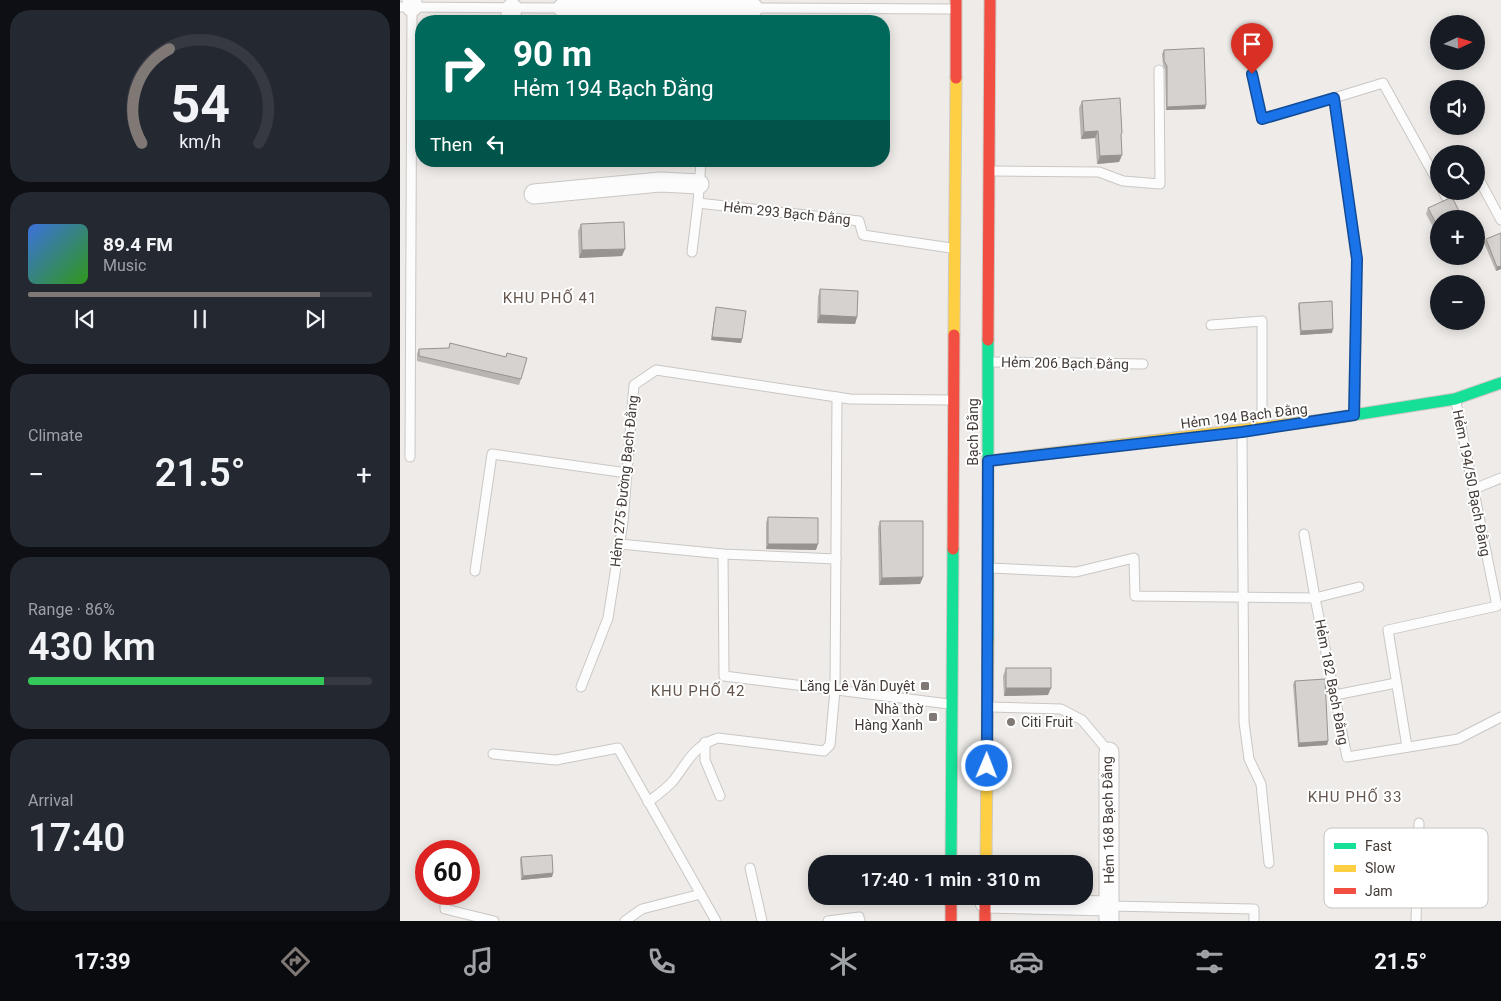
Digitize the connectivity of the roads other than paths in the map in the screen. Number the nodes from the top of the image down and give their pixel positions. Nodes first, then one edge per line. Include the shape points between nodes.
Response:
1 (990, 0) edge
2 (408, 4) edge
3 (753, 4) edge
4 (956, 5) edge
5 (563, 8) edge
6 (511, 14) edge
7 (1159, 70) dead end
8 (1252, 74) dead end
9 (1334, 98) junction
10 (700, 167) edge
11 (1430, 168) edge
12 (989, 171) junction
13 (699, 184) junction
14 (1485, 190) edge
15 (534, 194) dead end
16 (698, 203) junction
17 (1501, 220) edge
18 (954, 248) junction
19 (692, 252) dead end
20 (1211, 325) dead end
21 (988, 362) junction
22 (1143, 364) dead end
23 (1501, 383) edge
24 (837, 397) junction
25 (1455, 399) junction
26 (953, 400) junction
27 (1354, 415) junction
28 (1262, 429) junction
29 (1242, 432) junction
30 (410, 456) dead end
31 (984, 461) junction
32 (627, 473) junction
33 (1501, 478) edge
34 (1474, 489) junction
35 (1304, 534) dead end
36 (620, 544) junction
37 (723, 554) junction
38 (836, 559) junction
39 (987, 568) junction
40 (475, 571) dead end
41 (1359, 588) dead end
42 (1243, 596) junction
43 (1315, 598) junction
44 (1396, 683) junction
45 (582, 687) dead end
46 (835, 690) junction
47 (1335, 694) junction
48 (952, 705) junction
49 (988, 707) junction
50 (1501, 717) edge
51 (705, 742) junction
52 (1407, 747) junction
53 (1109, 752) joint
54 (493, 754) dead end
55 (720, 796) dead end
56 (648, 802) junction
57 (1419, 824) dead end
58 (1419, 828) edge
59 (951, 855) edge
60 (986, 855) edge
61 (1268, 863) dead end
62 (750, 868) dead end
63 (700, 894) junction
64 (445, 905) edge
65 (951, 905) edge
66 (985, 907) edge
67 (1416, 908) edge
68 (1109, 913) edge
69 (494, 921) edge
70 (625, 921) edge
71 (716, 921) edge
72 (762, 921) edge
73 (828, 921) edge
74 (860, 921) edge
75 (951, 921) edge
76 (1254, 921) edge
77 (1416, 921) edge

1 - 12 main road, Bạch Đằng
2 - 6 lane
2 - 30 lane
3 - 4 lane
3 - 5 street via 712,12
4 - 18 main road, Bạch Đằng
5 - 6 lane
7 - 12 lane via 1160,184 1123,181 1099,172
8 - 9 lane via 1262,119
9 - 11 lane via 1383,83
9 - 27 lane via 1357,259
10 - 13 lane
12 - 21 main road, Bạch Đằng
13 - 15 street via 660,182
13 - 16 lane
14 - 17 lane
16 - 18 lane, Hẻm 293 Bạch Đằng via 859,221 863,235
16 - 19 lane
18 - 26 main road, Bạch Đằng
20 - 28 lane via 1262,321
21 - 22 lane, Hẻm 206 Bạch Đằng
21 - 31 main road, Bạch Đằng
23 - 25 main road, Hẻm 194 Bạch Đằng
24 - 26 lane, Hẻm 275 Đường Bạch Đằng
24 - 32 lane, Hẻm 275 Đường Bạch Đằng via 656,370 634,385
24 - 38 lane
25 - 27 main road, Hẻm 194 Bạch Đằng
25 - 34 lane, Hẻm 194/50 Bạch Đằng
26 - 48 main road, Bạch Đằng via 957,461
27 - 28 main road, Hẻm 194 Bạch Đằng
28 - 29 main road, Hẻm 194 Bạch Đằng
29 - 31 main road, Hẻm 194 Bạch Đằng
29 - 42 lane
31 - 39 main road, Bạch Đằng
32 - 36 lane, Hẻm 275 Đường Bạch Đằng
32 - 40 lane via 492,454
33 - 34 lane
34 - 44 lane, Hẻm 194/50 Bạch Đằng via 1497,606 1388,630
35 - 43 lane, Hẻm 182 Bạch Đằng
36 - 37 lane
36 - 45 lane, Hẻm 275 Đường Bạch Đằng via 608,618
37 - 38 lane
37 - 46 lane via 724,676
38 - 46 lane
39 - 42 lane via 1076,572 1134,558 1135,596
39 - 49 main road, Bạch Đằng
41 - 43 lane
42 - 43 lane
42 - 61 lane via 1244,722 1249,759 1261,784
43 - 47 lane, Hẻm 182 Bạch Đằng
44 - 47 lane
44 - 52 lane, Hẻm 194/50 Bạch Đằng
46 - 48 lane
46 - 51 lane via 830,745 824,752 718,738
47 - 52 lane, Hẻm 182 Bạch Đằng via 1347,757
48 - 59 main road, Bạch Đằng
49 - 53 lane, Hẻm 168 Bạch Đằng via 1061,708 1082,720
49 - 60 main road, Bạch Đằng
50 - 52 lane, Hẻm 182 Bạch Đằng via 1458,739
51 - 55 lane via 705,760
51 - 56 lane via 694,751 671,783
53 - 68 street, Hẻm 168 Bạch Đằng
54 - 56 lane via 556,760 618,748
56 - 63 lane
57 - 58 lane
62 - 72 lane
63 - 70 lane via 642,909
63 - 71 lane
64 - 69 lane via 445,909
65 - 75 main road
66 - 68 street
67 - 77 lane
68 - 76 lane via 1254,908
73 - 74 lane via 859,917

